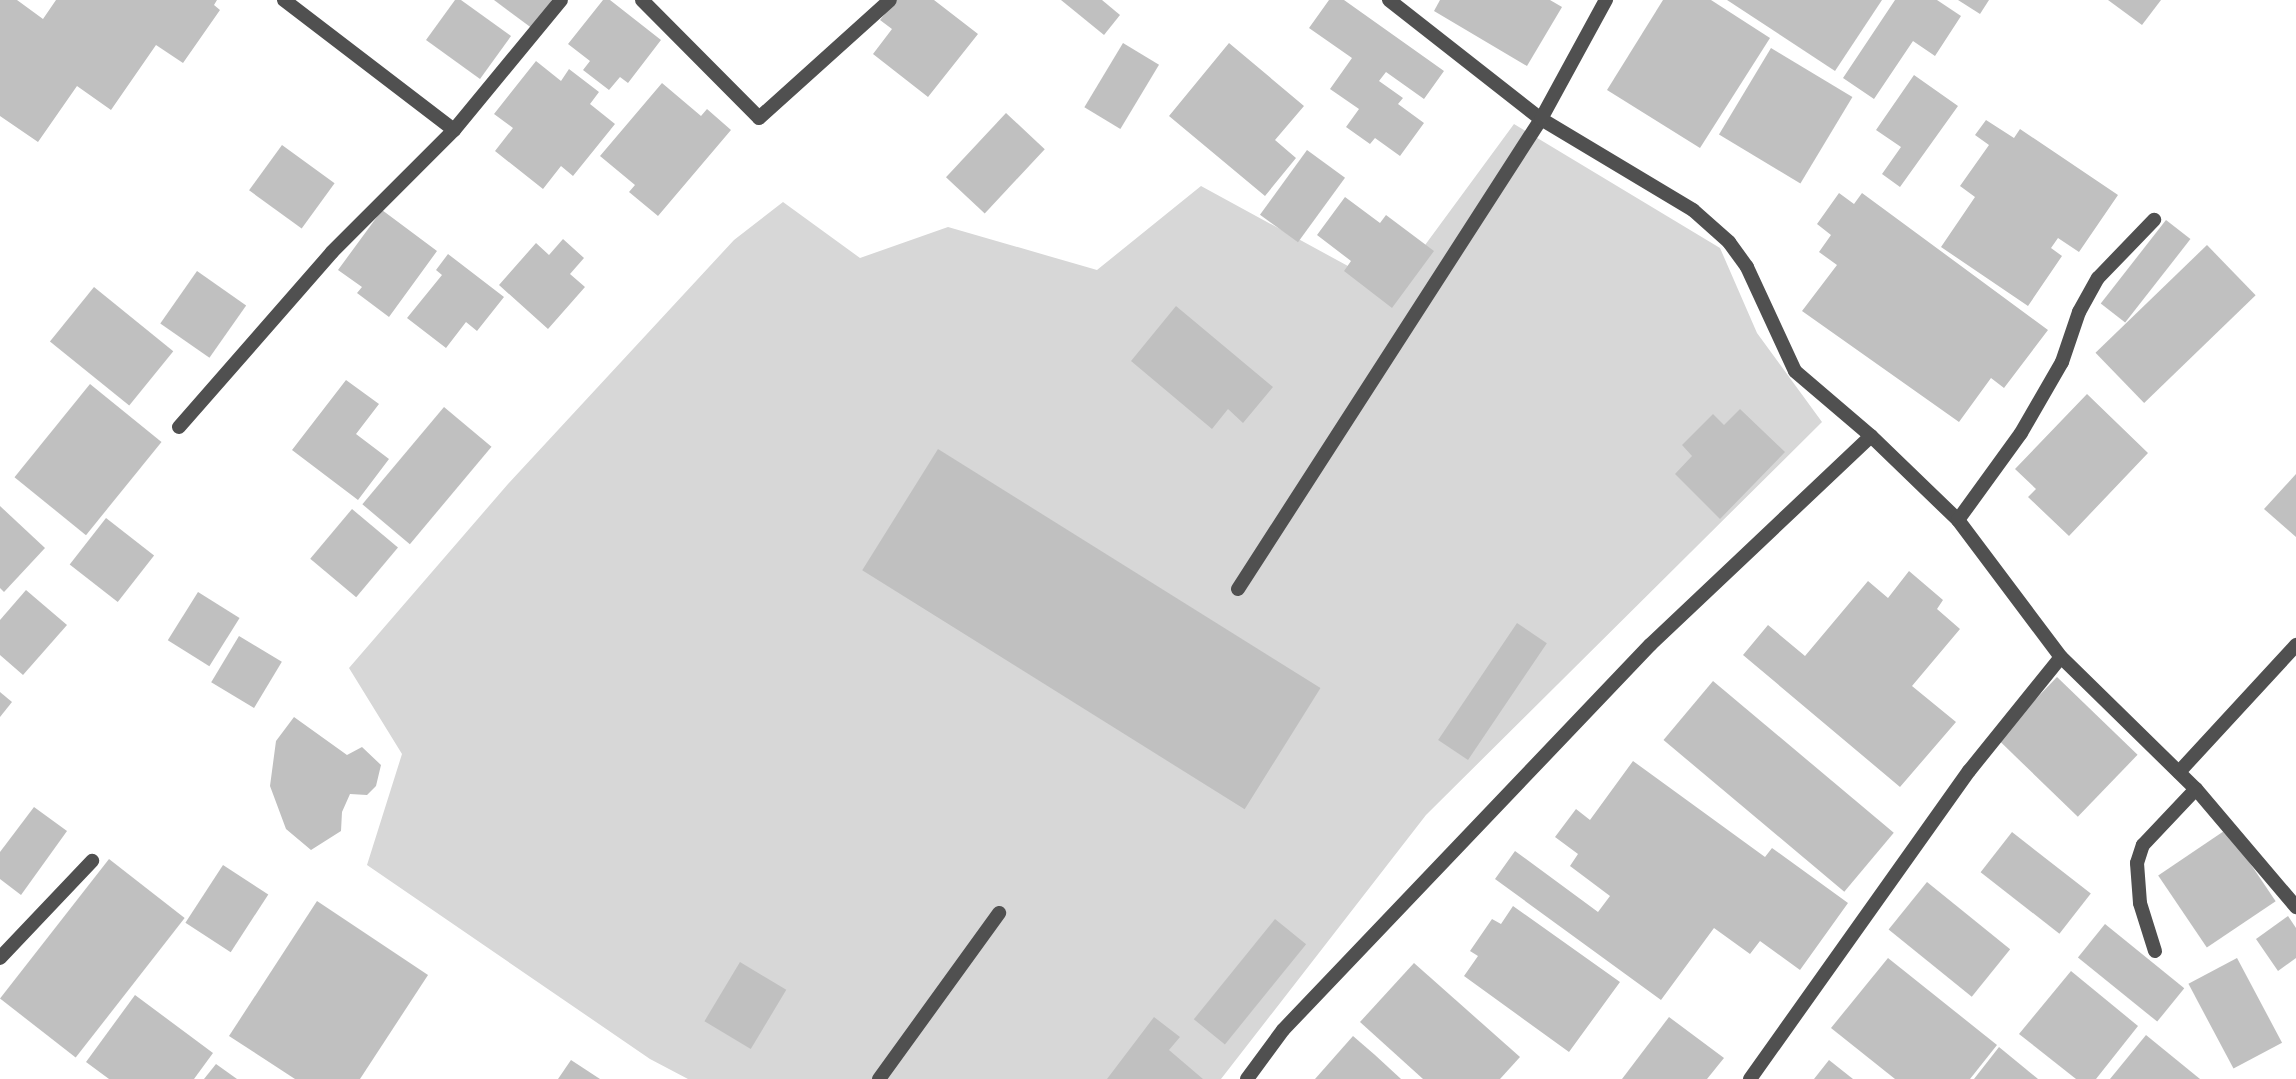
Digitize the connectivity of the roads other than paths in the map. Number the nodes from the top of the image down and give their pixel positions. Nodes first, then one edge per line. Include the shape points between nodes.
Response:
1 (284, 0) edge
2 (561, 0) edge
3 (642, 0) edge
4 (890, 0) edge
5 (1389, 0) edge
6 (1605, 0) edge
7 (1541, 119) junction
8 (454, 131) junction
9 (2154, 219) dead end
10 (179, 426) dead end
11 (1871, 436) junction
12 (1958, 520) junction
13 (1238, 589) dead end
14 (2296, 645) edge
15 (2061, 657) junction
16 (2179, 772) junction
17 (2196, 789) junction
18 (92, 861) dead end
19 (2296, 907) edge
20 (999, 912) dead end
21 (2155, 951) dead end
22 (0, 958) edge
23 (879, 1079) edge
24 (1247, 1079) edge
25 (1750, 1079) edge

1 - 8 street
2 - 8 street
3 - 4 street via 759,118
5 - 7 street
6 - 7 street
7 - 11 street via 1693,211 1729,242 1747,267 1795,371
7 - 13 street
8 - 10 street via 332,253
9 - 12 street via 2098,278 2079,312 2062,362 2021,433
11 - 12 street
11 - 24 street via 1650,645 1283,1030
12 - 15 street
14 - 16 street
15 - 16 street
15 - 25 street via 1969,771
16 - 17 street
17 - 19 street
17 - 21 street via 2143,845 2137,863 2140,903
18 - 22 street
20 - 23 street

